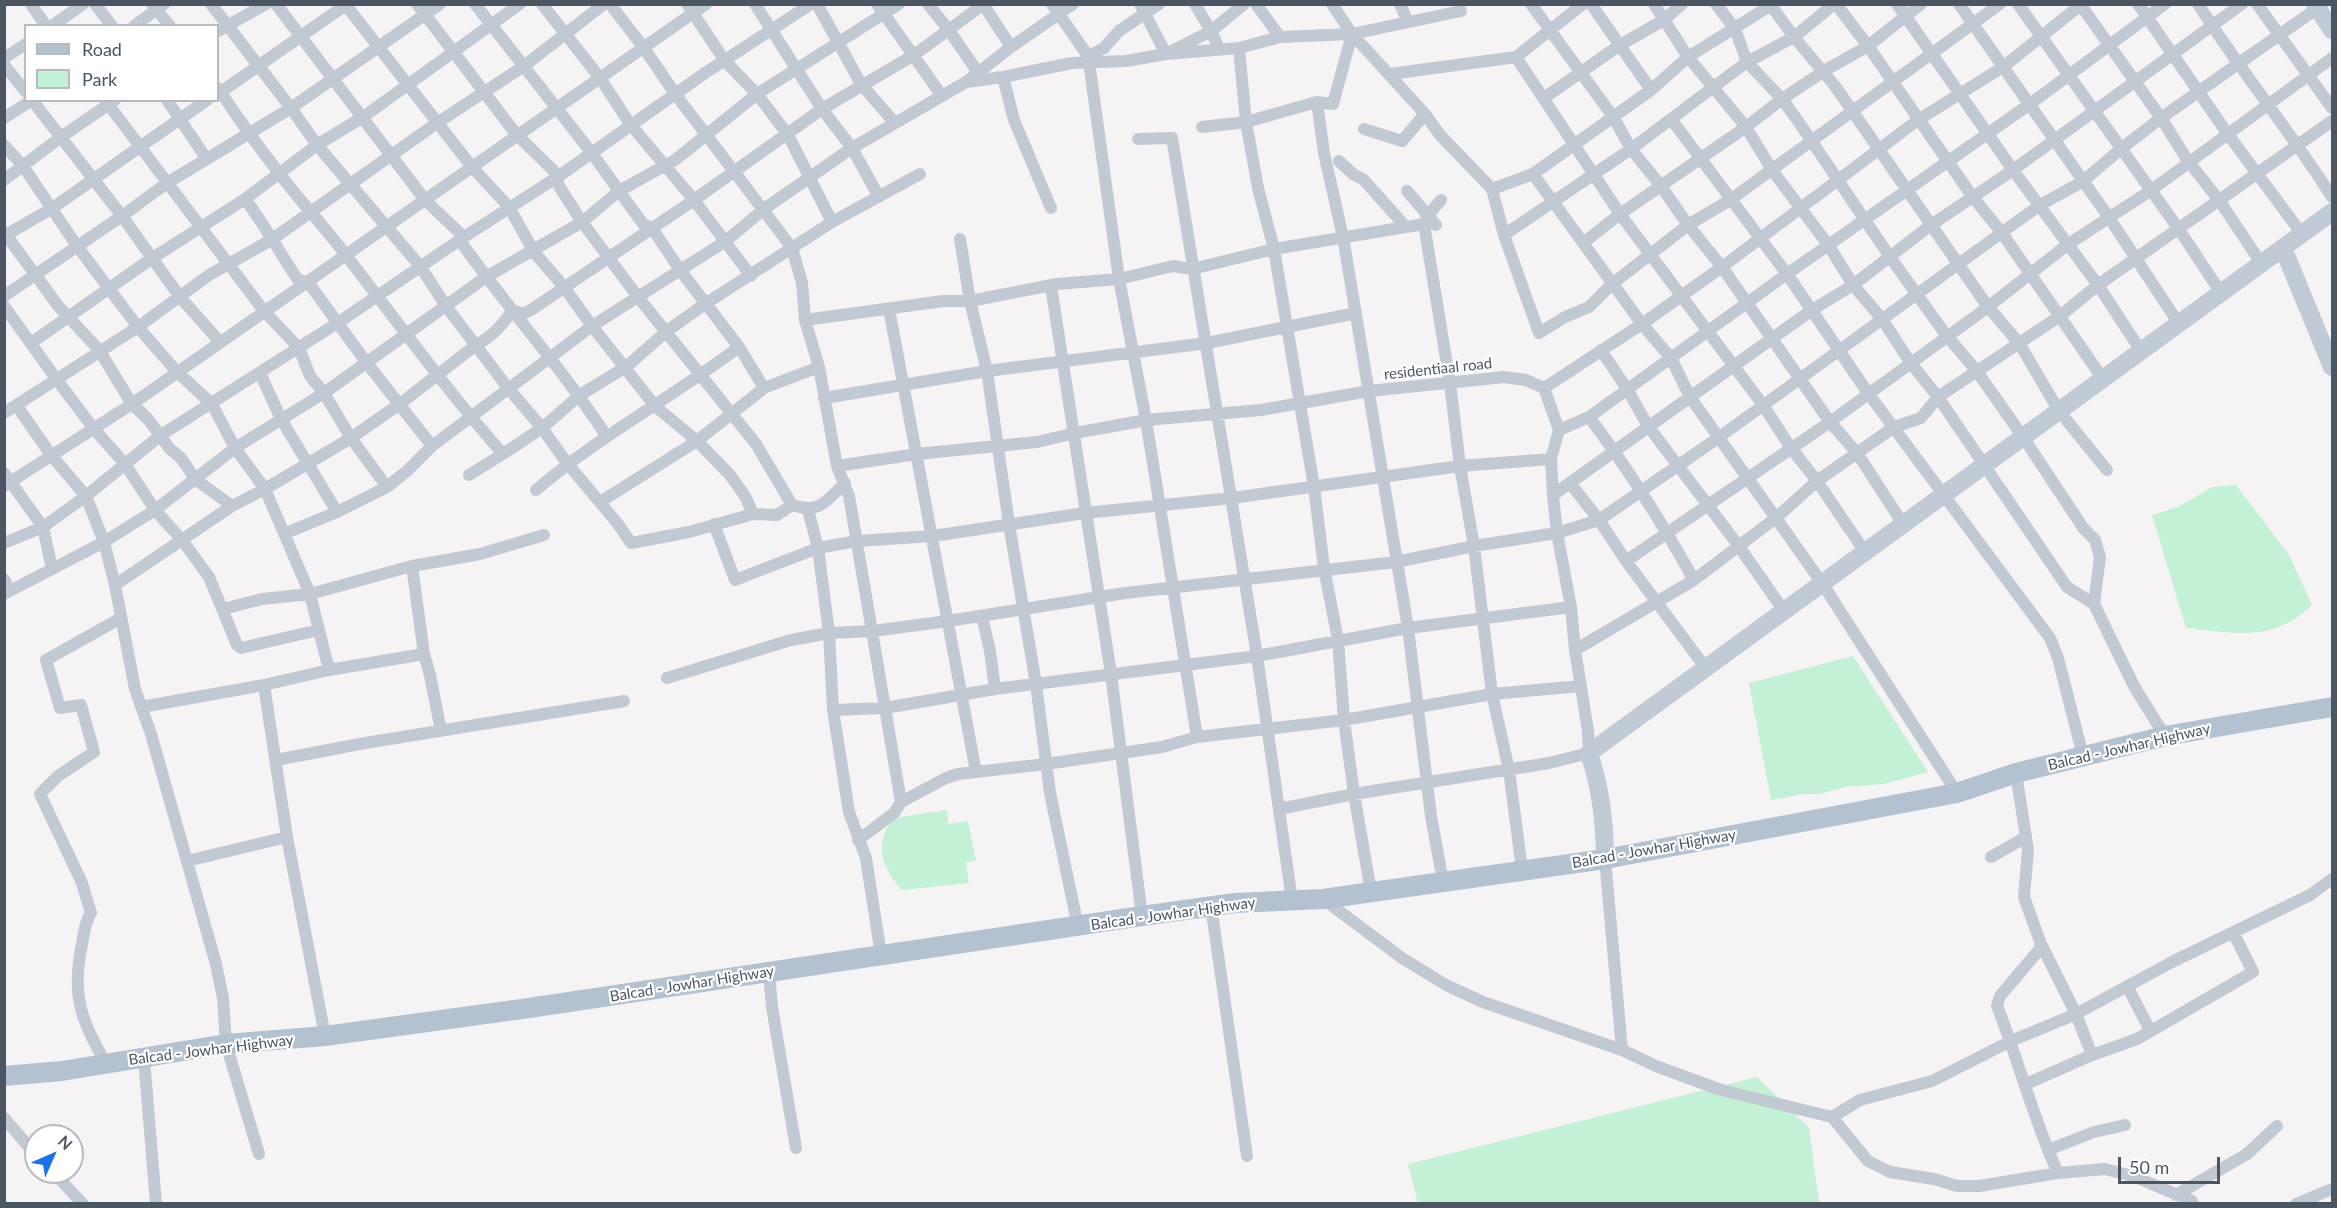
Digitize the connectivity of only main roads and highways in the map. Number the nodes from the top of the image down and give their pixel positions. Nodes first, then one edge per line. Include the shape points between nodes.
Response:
1 (2332, 707) edge
2 (4, 1076) edge

1 - 2 main road, Balcad - Jowhar Highway via 2165,736 2016,773 1957,793 1605,860 1323,899 1142,915 325,1036 226,1044 62,1071

